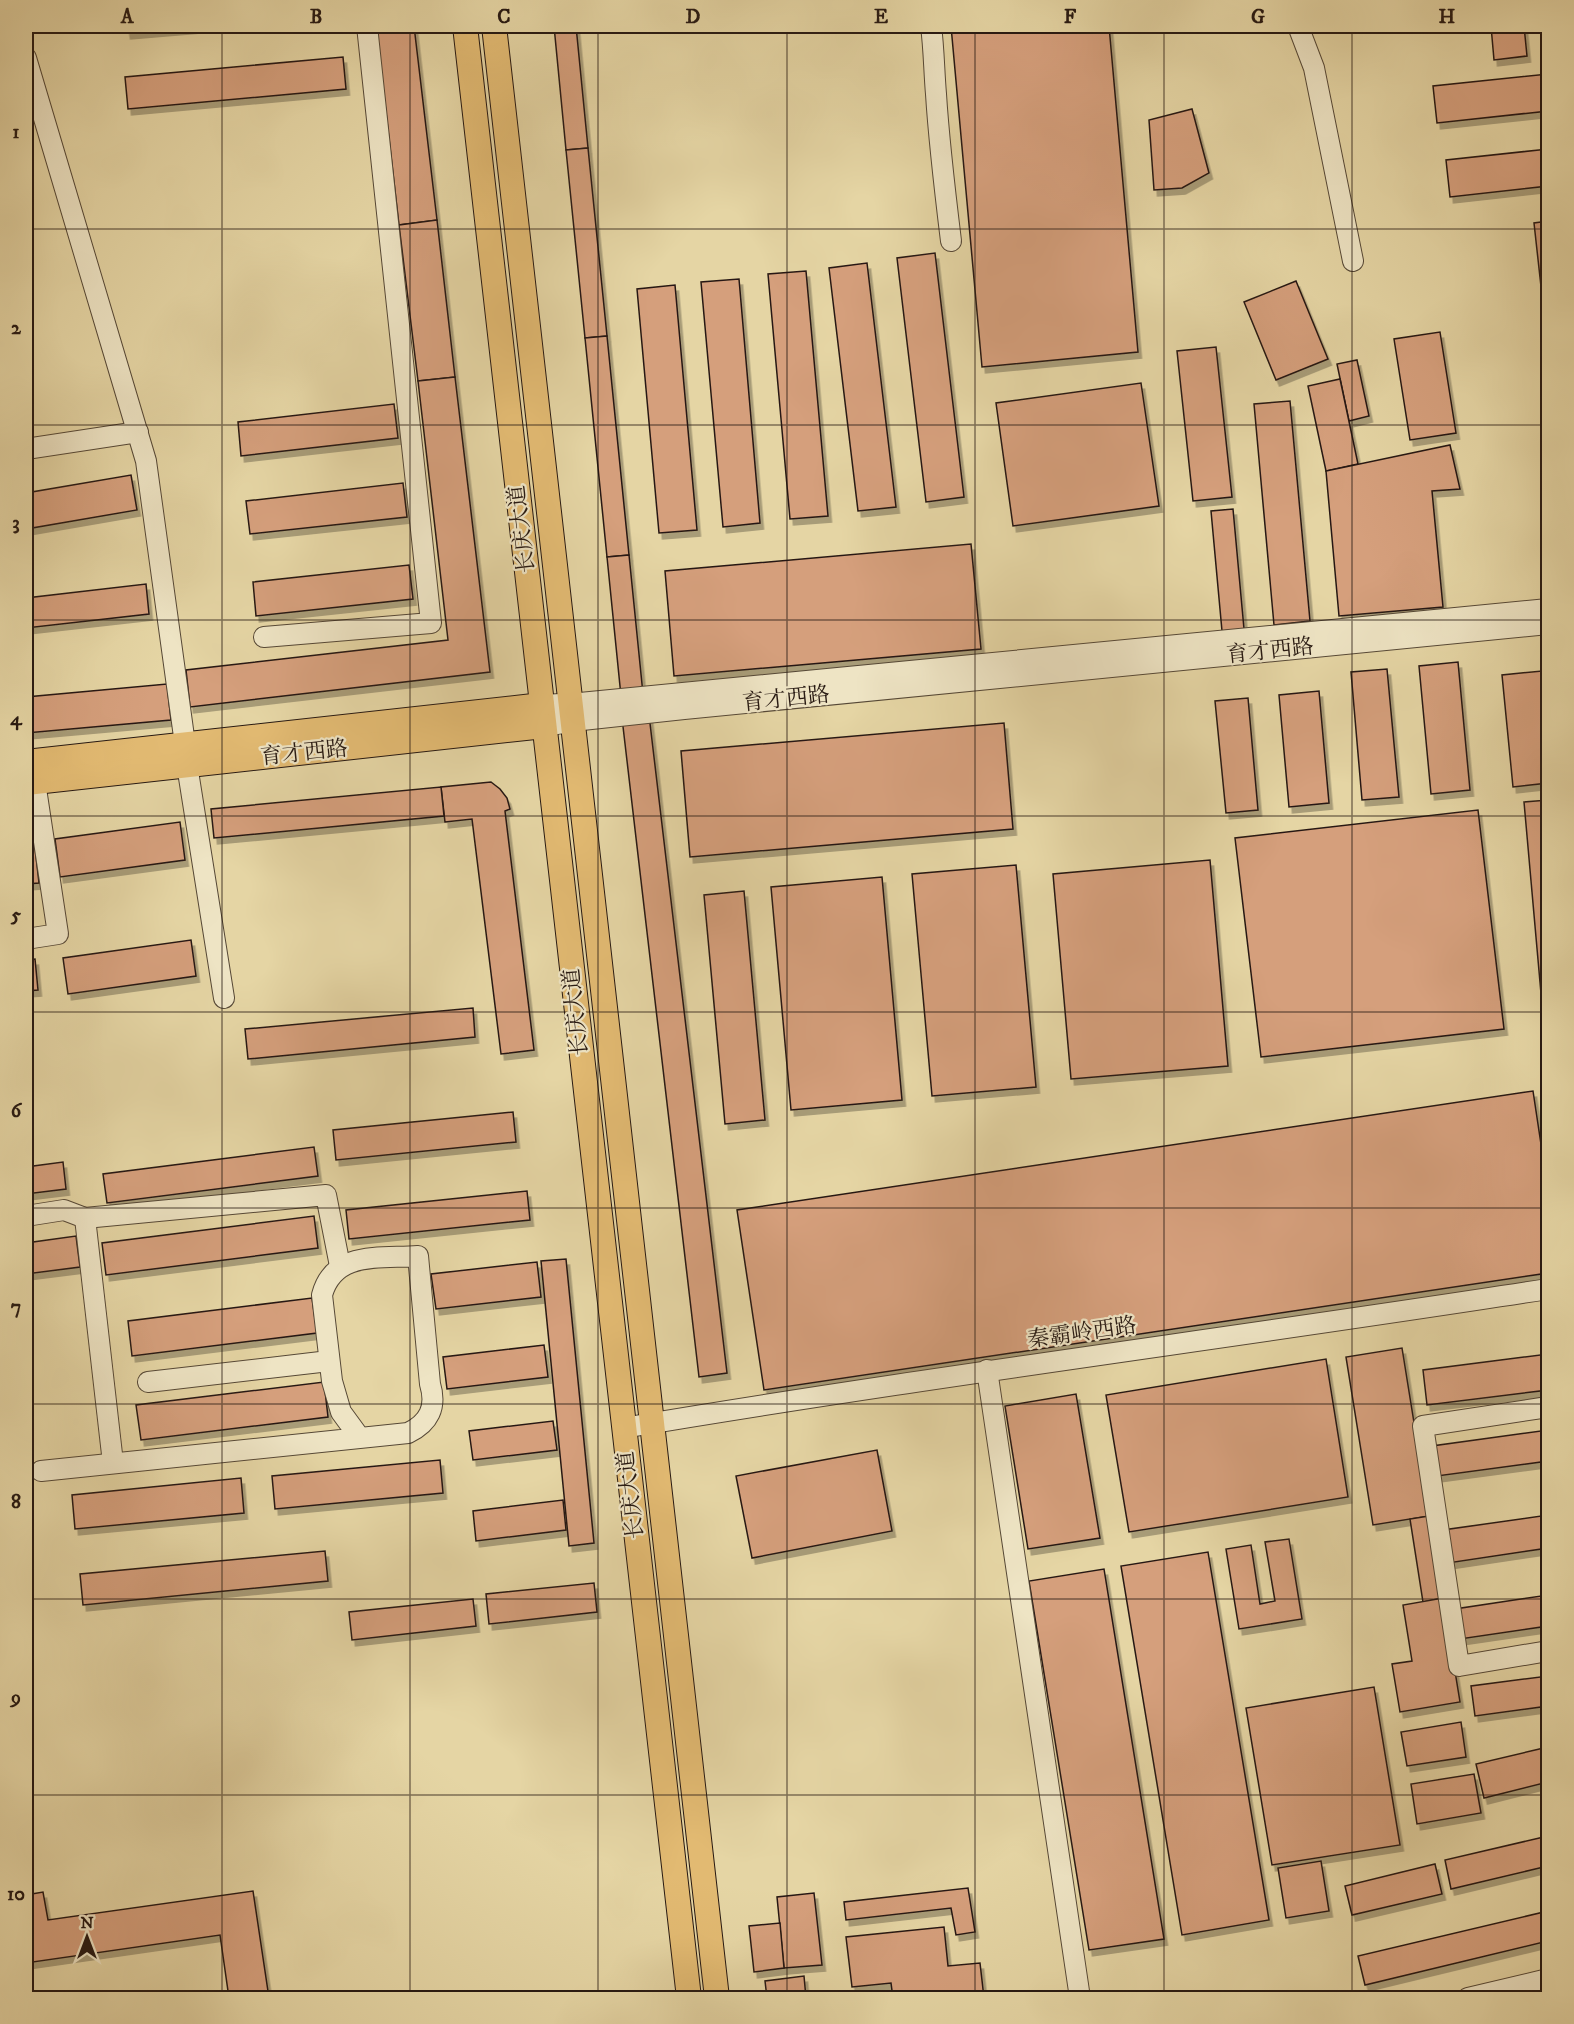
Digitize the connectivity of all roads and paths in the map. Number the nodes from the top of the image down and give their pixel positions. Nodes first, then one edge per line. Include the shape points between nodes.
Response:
1 (367, 26) edge
2 (465, 26) edge
3 (494, 26) edge
4 (931, 26) edge
5 (1298, 26) edge
6 (26, 58) edge
7 (951, 241) dead end
8 (1353, 261) dead end
9 (138, 432) junction
10 (26, 449) edge
11 (1548, 609) edge
12 (1548, 624) edge
13 (264, 637) dead end
14 (572, 713) junction
15 (543, 716) junction
16 (186, 755) junction
17 (29, 775) edge
18 (26, 939) edge
19 (224, 998) dead end
20 (26, 1216) edge
21 (85, 1218) junction
22 (340, 1266) junction
23 (1548, 1289) edge
24 (1548, 1300) edge
25 (329, 1361) junction
26 (988, 1376) junction
27 (148, 1382) dead end
28 (1548, 1407) edge
29 (652, 1429) junction
30 (624, 1434) junction
31 (360, 1438) junction
32 (113, 1463) junction
33 (41, 1471) dead end
34 (1548, 1651) edge
35 (1548, 1979) edge
36 (689, 1998) edge
37 (717, 1998) edge
38 (1080, 1998) edge
39 (1468, 1998) edge

1 - 13 street via 431,622
2 - 15 main road, 长庆大道
3 - 14 main road, 长庆大道
4 - 7 street
5 - 8 street via 1314,68
6 - 9 street
9 - 10 street
9 - 16 street via 146,460
11 - 14 street, 育才西路
12 - 14 street, 育才西路 via 684,709
14 - 15 street, 育才西路
14 - 29 main road, 长庆大道
15 - 16 main road, 育才西路
15 - 30 main road, 长庆大道
16 - 17 main road, 育才西路
16 - 19 street
17 - 18 street via 58,934
20 - 21 street via 64,1210
21 - 22 street via 326,1195
21 - 32 street
22 - 25 street via 325,1283 322,1294
22 - 31 street via 351,1261 418,1256 433,1408 423,1423 408,1433
23 - 26 street, 秦霸岭西路
24 - 26 street, 秦霸岭西路 via 1332,1334
25 - 27 street
25 - 31 street via 341,1412
26 - 29 street, 秦霸岭西路
26 - 38 street
28 - 34 street via 1423,1426 1459,1666
29 - 30 street, 秦霸岭西路
29 - 37 main road, 长庆大道
30 - 36 main road, 长庆大道
31 - 32 street
32 - 33 street
35 - 39 street

